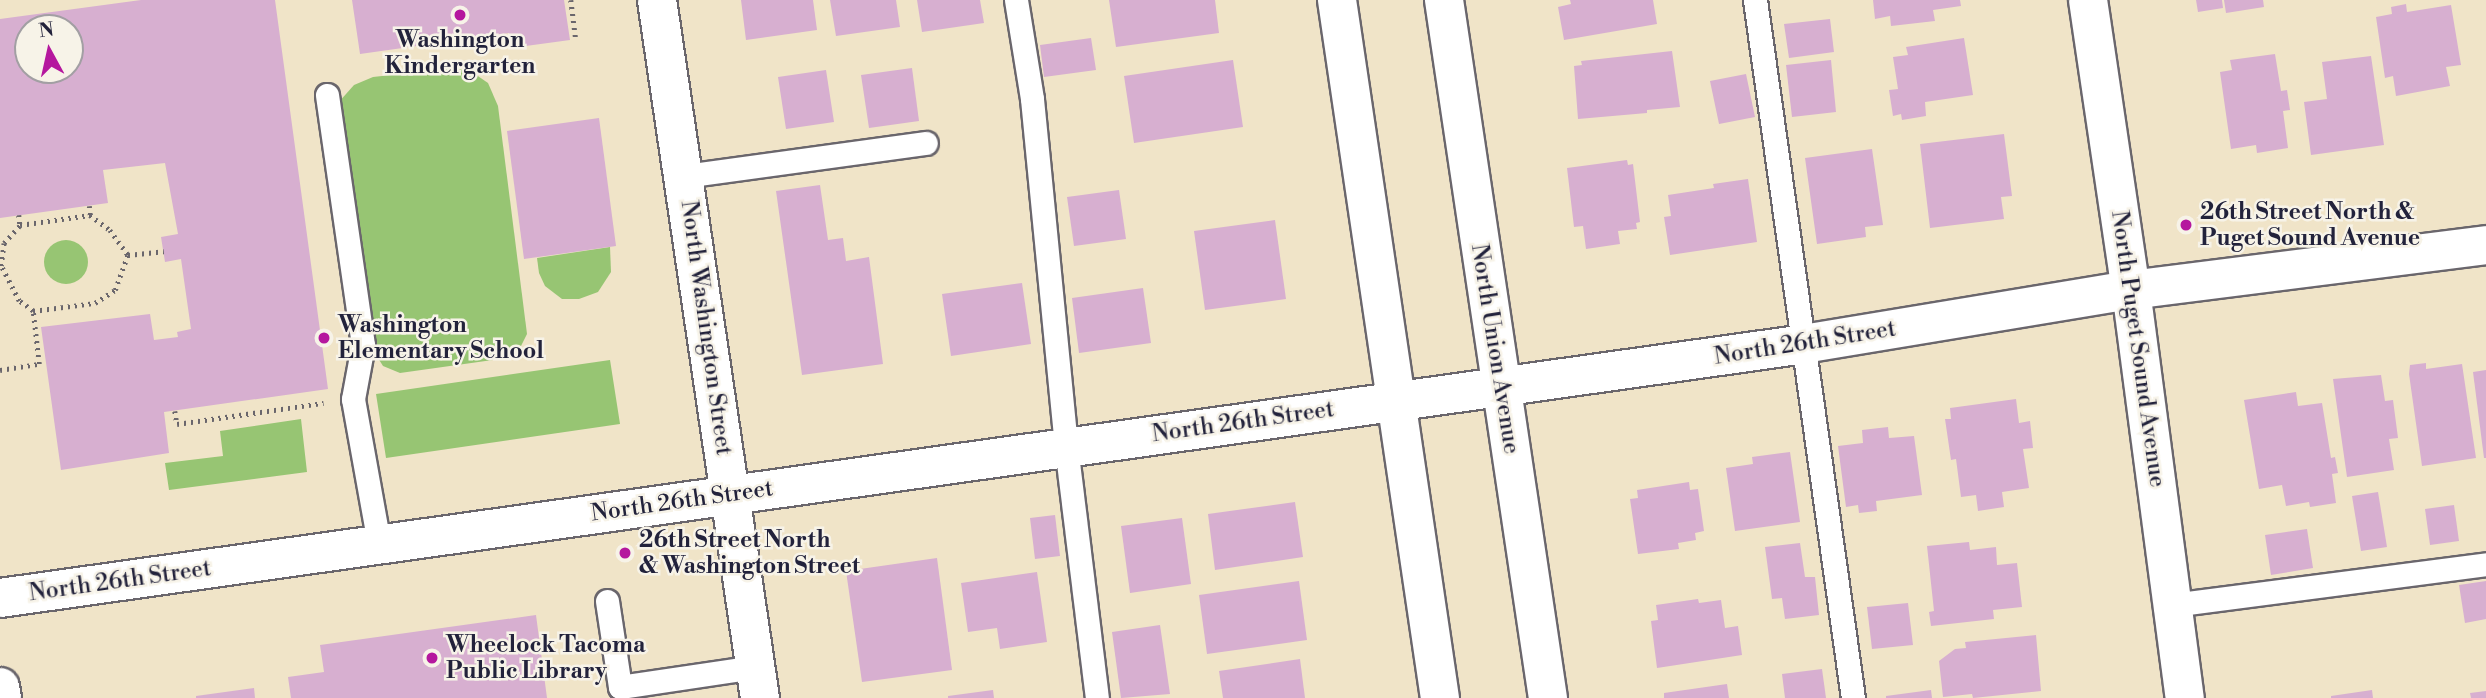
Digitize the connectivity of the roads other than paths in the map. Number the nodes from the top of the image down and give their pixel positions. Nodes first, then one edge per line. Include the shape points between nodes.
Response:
1 (657, 0) edge
2 (1016, 0) edge
3 (1337, 0) edge
4 (1444, 0) edge
5 (1755, 0) edge
6 (2088, 0) edge
7 (327, 94) dead end
8 (926, 143) dead end
9 (684, 176) junction
10 (2486, 245) edge
11 (2131, 290) junction
12 (1804, 344) junction
13 (1500, 387) junction
14 (1397, 401) junction
15 (1066, 446) junction
16 (731, 494) junction
17 (379, 544) junction
18 (2486, 564) edge
19 (0, 598) edge
20 (607, 601) dead end
21 (2172, 605) junction
22 (758, 683) edge
23 (0, 687) edge
24 (621, 693) edge
25 (2, 698) edge
26 (1097, 698) edge
27 (1440, 698) edge
28 (1548, 698) edge
29 (1853, 698) edge
30 (2185, 698) edge

1 - 9 street, North Washington Street
2 - 15 lane via 1032,99
3 - 14 street
4 - 13 street, North Union Avenue
5 - 12 lane
6 - 11 street, North Puget Sound Avenue
7 - 17 lane via 363,345 353,399
8 - 9 lane
9 - 16 street, North Washington Street
10 - 11 street, North 26th Street
11 - 12 street, North 26th Street
11 - 21 street, North Puget Sound Avenue
12 - 13 street, North 26th Street
12 - 29 lane
13 - 14 street, North 26th Street
13 - 28 street, North Union Avenue
14 - 15 street, North 26th Street
14 - 27 street
15 - 16 street, North 26th Street
15 - 26 lane
16 - 17 street, North 26th Street
16 - 22 street, North Washington Street
17 - 19 street, North 26th Street
18 - 21 lane
20 - 24 lane
21 - 30 street, North Puget Sound Avenue
22 - 24 lane
23 - 25 street

